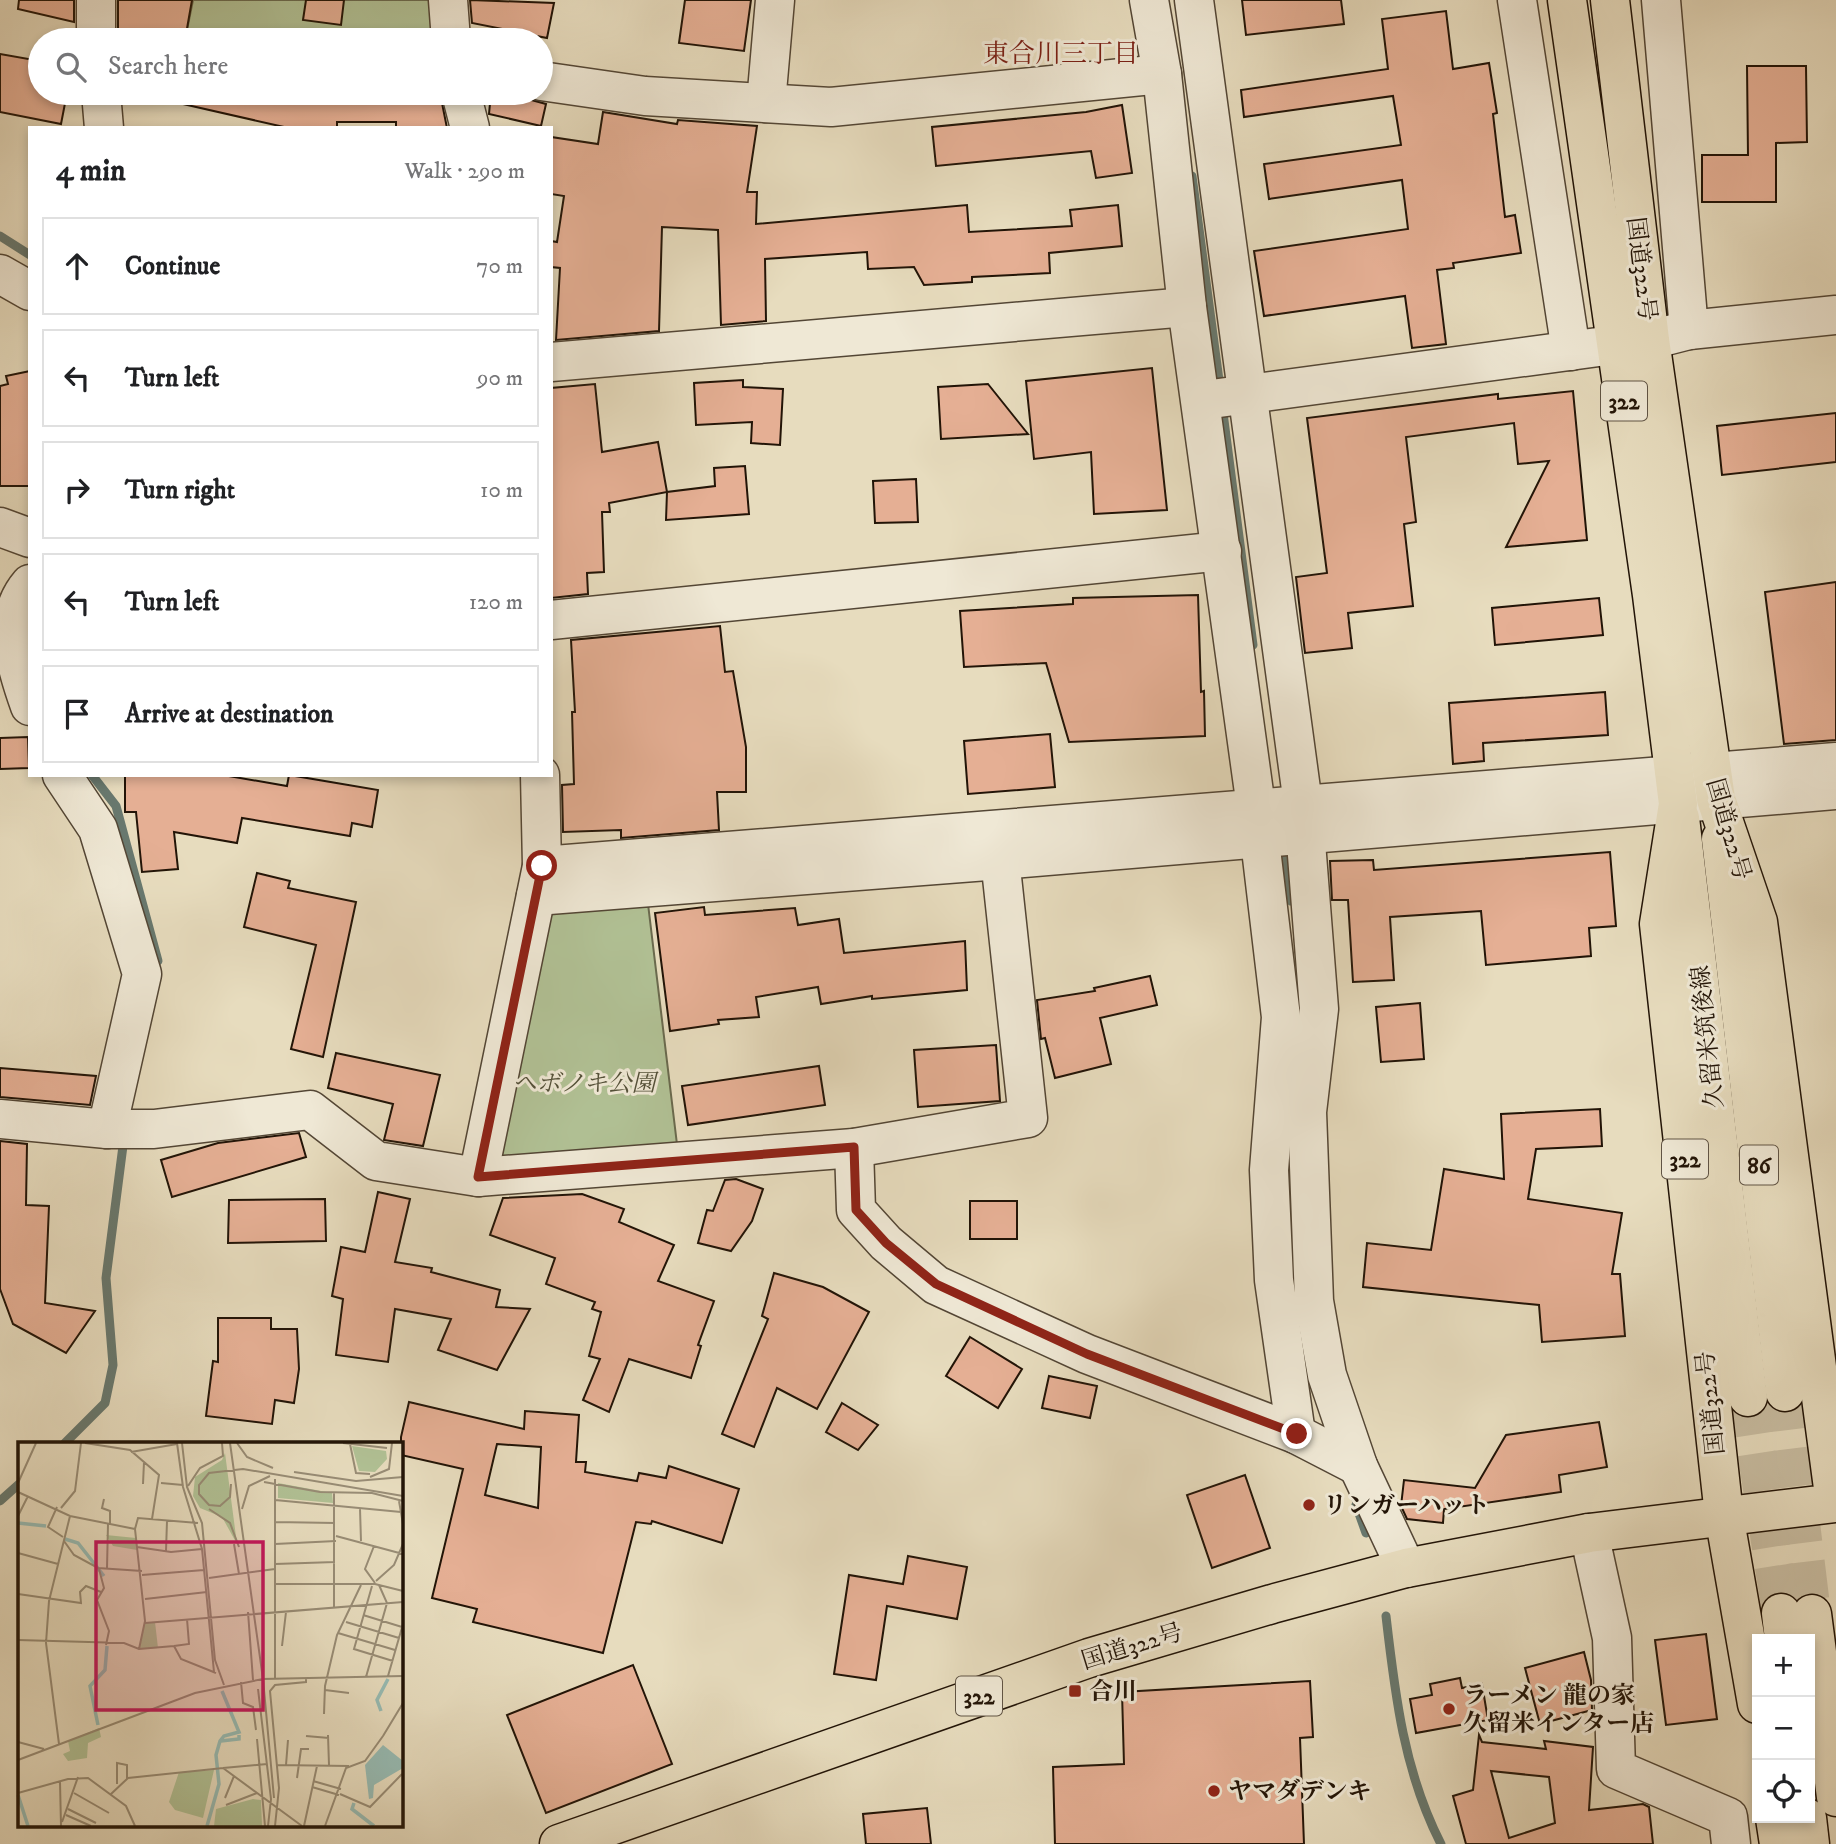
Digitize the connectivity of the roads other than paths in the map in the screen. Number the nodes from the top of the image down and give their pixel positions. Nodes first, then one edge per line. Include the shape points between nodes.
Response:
1 (96, 0) edge
2 (448, 0) edge
3 (775, 0) edge
4 (1149, 0) edge
5 (1194, 0) edge
6 (1517, 0) edge
7 (1555, 0) edge
8 (1567, 0) edge
9 (1611, 0) edge
10 (1661, 0) edge
11 (96, 28) edge
12 (450, 28) edge
13 (1572, 52) junction
14 (1162, 74) junction
15 (553, 83) edge
16 (766, 103) junction
17 (102, 105) edge
18 (464, 105) edge
19 (104, 126) edge
20 (469, 126) edge
21 (1187, 307) junction
22 (1836, 315) edge
23 (1689, 330) junction
24 (1633, 343) junction
25 (1571, 351) junction
26 (553, 362) edge
27 (1246, 394) junction
28 (1200, 400) junction
29 (0, 527) edge
30 (28, 537) edge
31 (1222, 551) junction
32 (28, 586) edge
33 (553, 621) edge
34 (28, 699) edge
35 (1836, 762) edge
36 (63, 777) edge
37 (540, 777) edge
38 (1714, 785) junction
39 (1676, 790) junction
40 (1836, 790) edge
41 (1280, 821) junction
42 (998, 846) junction
43 (539, 881) junction
44 (0, 1119) edge
45 (107, 1129) junction
46 (854, 1147) junction
47 (478, 1177) junction
48 (1297, 1434) junction
49 (1358, 1466) junction
50 (1836, 1504) edge
51 (1724, 1515) junction
52 (1589, 1533) junction
53 (1406, 1569) junction
54 (1792, 1622) tunnel mouth
55 (1756, 1697) edge
56 (1836, 1797) edge
57 (1776, 1823) edge
58 (1808, 1823) edge
59 (559, 1844) edge
60 (1731, 1844) edge
61 (1779, 1844) edge
62 (1810, 1844) edge

1 - 11 street
2 - 12 street
3 - 16 street
4 - 14 street
5 - 27 street
6 - 25 street
7 - 13 main road
8 - 13 main road, 国道322号 / 322
9 - 24 main road, 国道322号 / 322
10 - 23 street
13 - 24 main road, 国道322号 / 322
14 - 16 street via 831,107
14 - 21 street
15 - 16 street via 645,96
17 - 19 street
18 - 20 street
21 - 26 street
21 - 28 street
22 - 23 street
23 - 24 street
24 - 25 street
24 - 38 main road, 国道322号 / 322
24 - 39 main road, 国道322号 / 322
25 - 27 street
27 - 28 street
27 - 41 street
28 - 31 street
29 - 30 street
31 - 33 street
31 - 41 street
32 - 34 street via 18,597 10,637
35 - 38 street
36 - 45 street via 97,829 142,974
37 - 43 street
38 - 39 street
38 - 39 main road, 久留米筑後線 / 86 via 1766,1394
38 - 40 street
38 - 50 main road, 国道322号 / 322 via 1758,922
39 - 41 street
39 - 51 main road, 国道322号 / 322 via 1659,924
41 - 42 street
41 - 48 street via 1281,1017 1269,1170 1274,1280
41 - 49 street via 1319,1009 1307,1112 1314,1301 1327,1375
42 - 43 street
42 - 46 street via 1028,1118
43 - 47 street
44 - 45 street
45 - 47 street via 154,1129 310,1110 376,1161
46 - 47 street
46 - 48 street via 856,1210 886,1243 936,1284 1087,1354
48 - 49 street
49 - 53 street
50 - 51 main road, 国道322号 / 322
51 - 52 main road, 国道322号 / 322
51 - 55 main road
52 - 53 main road, 国道322号 / 322
52 - 60 street via 1612,1638 1616,1769 1728,1817
53 - 59 main road, 国道322号 / 322 via 1089,1658
54 - 56 main road
57 - 61 main road
58 - 62 main road

